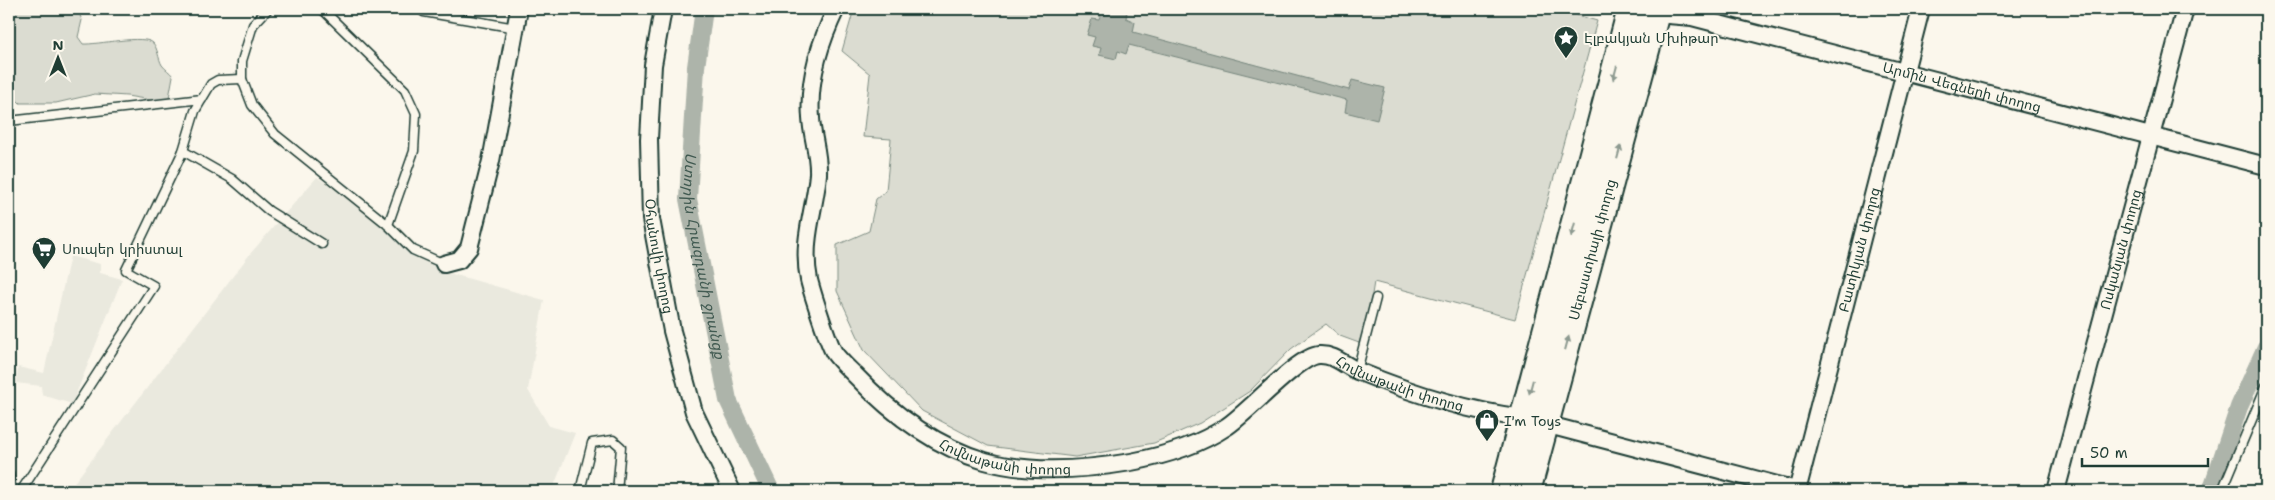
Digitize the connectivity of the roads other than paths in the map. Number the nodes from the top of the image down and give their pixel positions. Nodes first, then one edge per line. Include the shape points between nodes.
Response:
1 (268, 9) edge
2 (322, 9) edge
3 (420, 9) edge
4 (520, 9) edge
5 (663, 9) edge
6 (836, 9) edge
7 (1921, 9) edge
8 (2185, 9) edge
9 (1648, 11) edge
10 (516, 28) junction
11 (1905, 72) junction
12 (242, 79) junction
13 (202, 99) junction
14 (9, 121) edge
15 (2151, 135) junction
16 (183, 151) junction
17 (2266, 166) edge
18 (388, 225) junction
19 (322, 244) dead end
20 (444, 264) joint
21 (1376, 298) dead end
22 (1357, 372) junction
23 (2266, 386) edge
24 (1534, 421) junction
25 (9, 474) edge
26 (12, 491) edge
27 (21, 491) edge
28 (580, 491) edge
29 (617, 491) edge
30 (732, 491) edge
31 (1504, 491) edge
32 (1527, 491) edge
33 (1798, 491) edge
34 (2056, 491) edge
35 (2222, 491) edge

1 - 12 lane via 253,25 242,62
2 - 18 lane via 405,90 416,114 414,151
3 - 10 lane
4 - 10 street
5 - 30 street, Օհանովի փողոց via 652,83 648,148 650,219 672,331 694,412
6 - 22 street, Հովնաթանի փողոց via 824,33 814,76 811,118 818,174 807,232 809,279 834,353 874,396 908,424 947,446 986,461 1025,468 1067,470 1132,462 1189,446 1226,428 1299,364 1316,355 1333,357
7 - 11 street, Բատիկյան փողոց
8 - 15 street, Ոսկանյան փողոց
9 - 11 street, Արմին Վեգների փողոց via 1692,17
9 - 24 main road, Սեբաստիայի փողոց
10 - 20 street via 491,161 469,248 459,260
11 - 15 street, Արմին Վեգների փողոց
11 - 33 street, Բատիկյան փողոց
12 - 13 lane via 218,80 211,84
12 - 18 lane via 252,105 275,134
13 - 14 lane
13 - 16 lane
15 - 17 street, Արմին Վեգների փողոց
15 - 34 street, Ոսկանյան փողոց
16 - 19 lane via 232,179 270,211
16 - 27 lane via 126,270 154,286
18 - 20 lane via 413,250
21 - 22 lane
22 - 24 street, Հովնաթանի փողոց via 1441,400
23 - 35 lane
24 - 31 main road, Սեբաստիայի փողոց
24 - 32 main road, Սեբաստիայի փողոց
24 - 33 street, Հովնաթանի փողոց
25 - 26 lane
28 - 29 lane via 592,443 614,440 621,447

